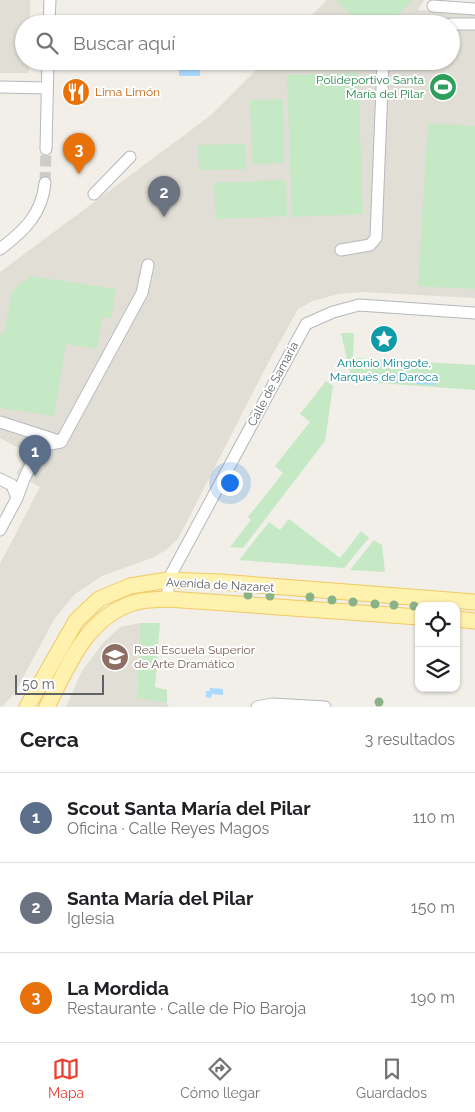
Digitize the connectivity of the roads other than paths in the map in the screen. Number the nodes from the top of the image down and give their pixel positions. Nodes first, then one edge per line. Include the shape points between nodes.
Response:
1 (50, 0) edge
2 (447, 4) edge
3 (433, 6) dead end
4 (475, 9) edge
5 (49, 15) edge
6 (460, 24) edge
7 (475, 24) edge
8 (48, 70) edge
9 (382, 70) edge
10 (0, 87) edge
11 (47, 88) junction
12 (46, 148) tunnel mouth
13 (130, 158) dead end
14 (45, 183) tunnel mouth
15 (94, 194) dead end
16 (0, 249) edge
17 (342, 250) dead end
18 (148, 265) dead end
19 (475, 313) edge
20 (0, 422) edge
21 (61, 442) junction
22 (0, 479) edge
23 (17, 498) junction
24 (0, 530) edge
25 (168, 580) junction
26 (168, 599) junction
27 (475, 602) edge
28 (415, 616) edge
29 (460, 619) edge
30 (475, 620) edge
31 (283, 706) edge
32 (26, 707) edge
33 (47, 707) edge
34 (257, 707) edge
35 (325, 707) edge

1 - 5 street
2 - 3 street
2 - 4 street
6 - 7 street
8 - 11 street
9 - 17 street via 376,238 370,245
10 - 11 street
11 - 12 street
13 - 15 street
14 - 16 street via 39,207 30,222
18 - 21 street via 142,293
19 - 25 street, Calle de Samaria via 360,305 306,324
20 - 21 street
21 - 23 street via 40,446
22 - 23 street via 12,485
23 - 24 street
25 - 26 street, Calle de Samaria
25 - 27 main road, Avenida de Nazaret
25 - 32 main road, Avenida de Nazaret via 130,586 99,599 76,621
26 - 28 main road, Avenida de Nazaret
26 - 33 main road, Avenida de Nazaret via 134,602 99,621 81,644
29 - 30 main road
31 - 34 street
31 - 35 street

